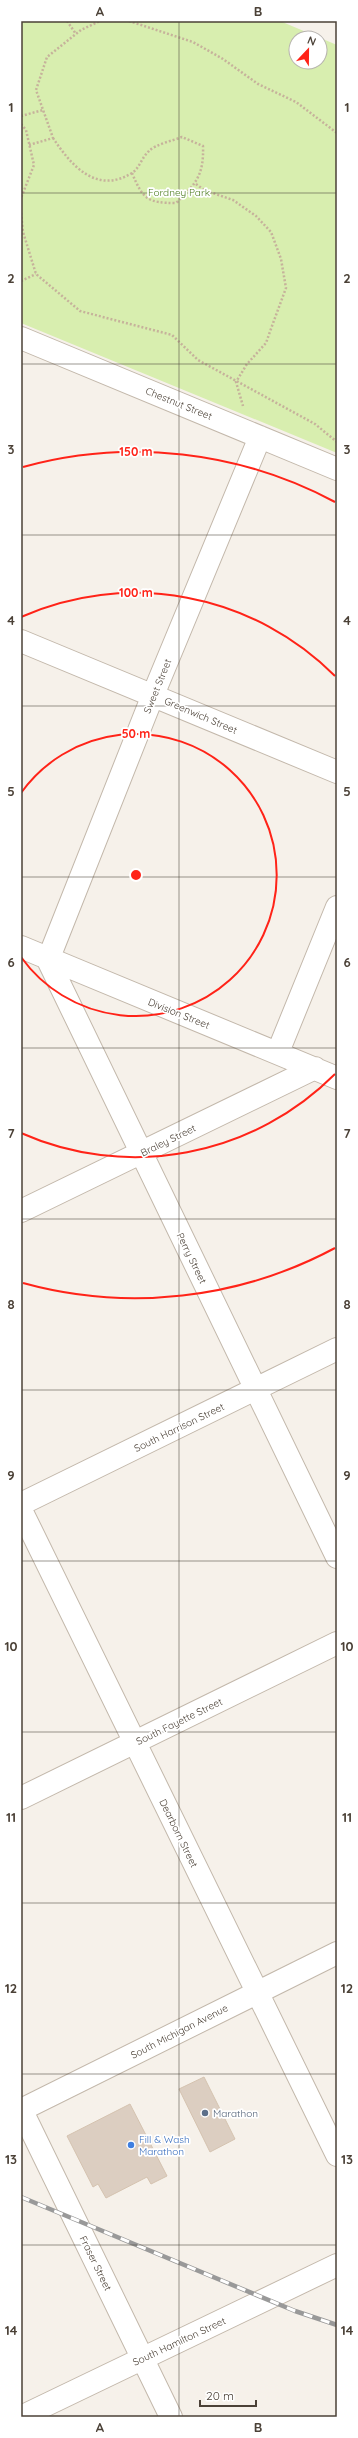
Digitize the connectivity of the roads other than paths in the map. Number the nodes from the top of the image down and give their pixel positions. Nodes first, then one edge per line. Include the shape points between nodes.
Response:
1 (21, 338) edge
2 (260, 437) junction
3 (337, 469) edge
4 (21, 641) edge
5 (153, 695) junction
6 (337, 772) edge
7 (337, 907) edge
8 (21, 948) edge
9 (48, 960) junction
10 (278, 1052) junction
11 (315, 1068) junction
12 (337, 1078) edge
13 (140, 1153) junction
14 (21, 1211) edge
15 (337, 1349) edge
16 (257, 1388) junction
17 (21, 1504) edge
18 (21, 1510) edge
19 (337, 1557) edge
20 (337, 1643) edge
21 (135, 1743) junction
22 (21, 1798) edge
23 (337, 1953) edge
24 (257, 1992) junction
25 (21, 2110) edge
26 (337, 2155) edge
27 (337, 2264) edge
28 (142, 2358) junction
29 (21, 2416) edge
30 (171, 2417) edge

1 - 2 street, Chestnut Street
2 - 3 street, Chestnut Street
2 - 5 street, Sweet Street
4 - 5 street, Greenwich Street
5 - 6 street, Greenwich Street
5 - 9 street, Sweet Street
7 - 10 street
8 - 9 street, Division Street
9 - 10 street, Division Street
9 - 13 street, Perry Street
10 - 11 street, Division Street
11 - 12 street, Division Street
11 - 13 street, Braley Street
13 - 14 street, Braley Street
13 - 16 street, Perry Street
15 - 16 street, South Harrison Street
16 - 17 street, South Harrison Street
16 - 19 street, Perry Street
18 - 21 street, Dearborn Street
20 - 21 street, South Fayette Street
21 - 22 street, South Fayette Street
21 - 24 street, Dearborn Street
23 - 24 street, South Michigan Avenue
24 - 25 street, South Michigan Avenue
24 - 26 street, Dearborn Street
25 - 28 street, Fraser Street
27 - 28 street, South Hamilton Street
28 - 29 street, South Hamilton Street
28 - 30 street, Fraser Street

